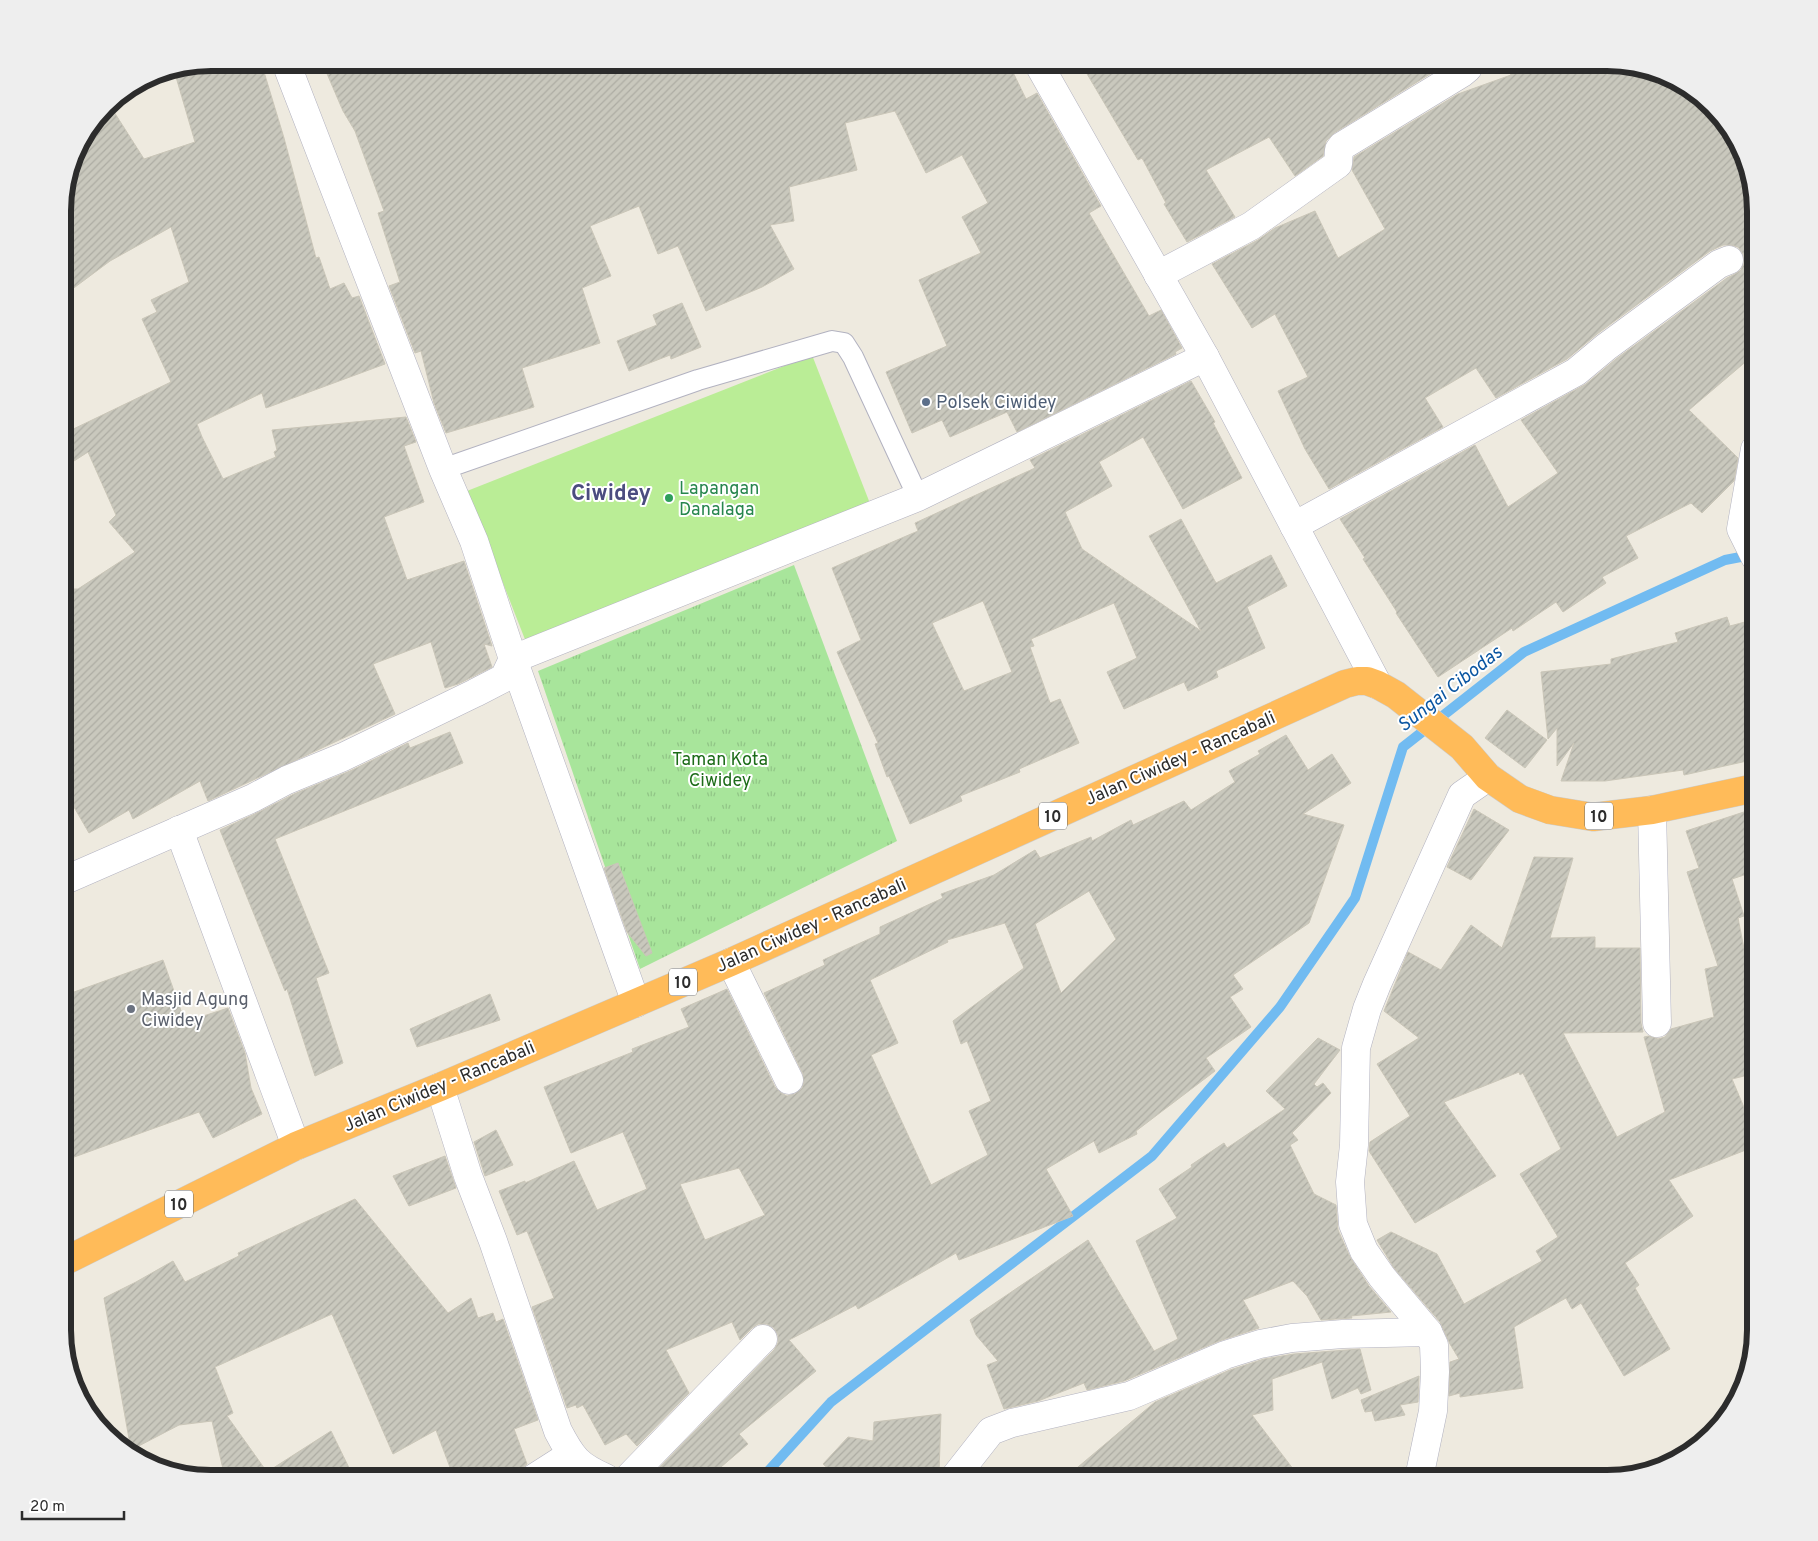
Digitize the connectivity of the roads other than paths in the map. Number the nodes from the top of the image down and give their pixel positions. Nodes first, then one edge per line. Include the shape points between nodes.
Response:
1 (289, 71) edge
2 (1043, 71) edge
3 (1464, 71) edge
4 (1728, 260) dead end
5 (1158, 276) junction
6 (1205, 357) junction
7 (443, 469) junction
8 (918, 497) junction
9 (1747, 497) edge
10 (1294, 526) junction
11 (1747, 540) edge
12 (513, 658) junction
13 (1387, 690) junction
14 (1488, 777) junction
15 (1747, 790) edge
16 (1652, 810) junction
17 (179, 830) junction
18 (72, 877) edge
19 (731, 962) junction
20 (636, 1003) junction
21 (1657, 1023) dead end
22 (790, 1080) dead end
23 (440, 1087) junction
24 (296, 1146) junction
25 (72, 1258) edge
26 (1428, 1332) junction
27 (763, 1339) dead end
28 (570, 1454) junction
29 (546, 1470) edge
30 (588, 1470) edge
31 (636, 1470) edge
32 (960, 1470) edge
33 (1421, 1470) edge

1 - 7 street
2 - 5 street
3 - 5 street via 1342,146 1338,164 1251,226
4 - 10 street via 1576,372
5 - 6 street
6 - 8 street
6 - 10 street
7 - 8 lane via 698,380 832,341 844,342 854,357
7 - 12 street via 474,541
8 - 12 street
9 - 11 street via 1741,529
10 - 13 street
12 - 17 street via 504,678 475,693 343,757
12 - 20 street
13 - 14 highway, 10 via 1462,747
13 - 19 highway, Jalan Ciwidey - Rancabali / 10 via 1367,681 1345,684
14 - 16 highway, 10 via 1520,799 1550,810 1593,817
14 - 26 street via 1462,795 1377,984 1356,1048 1350,1182 1353,1224 1364,1251 1382,1277
15 - 16 highway, 10
16 - 21 street
17 - 18 street
17 - 24 street
19 - 20 highway, Jalan Ciwidey - Rancabali / 10
19 - 22 street
20 - 23 highway, Jalan Ciwidey - Rancabali / 10
23 - 24 highway, Jalan Ciwidey - Rancabali / 10
23 - 28 street via 558,1431
24 - 25 highway, Jalan Ciwidey - Rancabali / 10
26 - 32 street via 1343,1334 1260,1344 1225,1355 1129,1396 1012,1422 991,1431
26 - 33 street via 1434,1345 1434,1401
27 - 31 street
28 - 29 street
28 - 30 street

